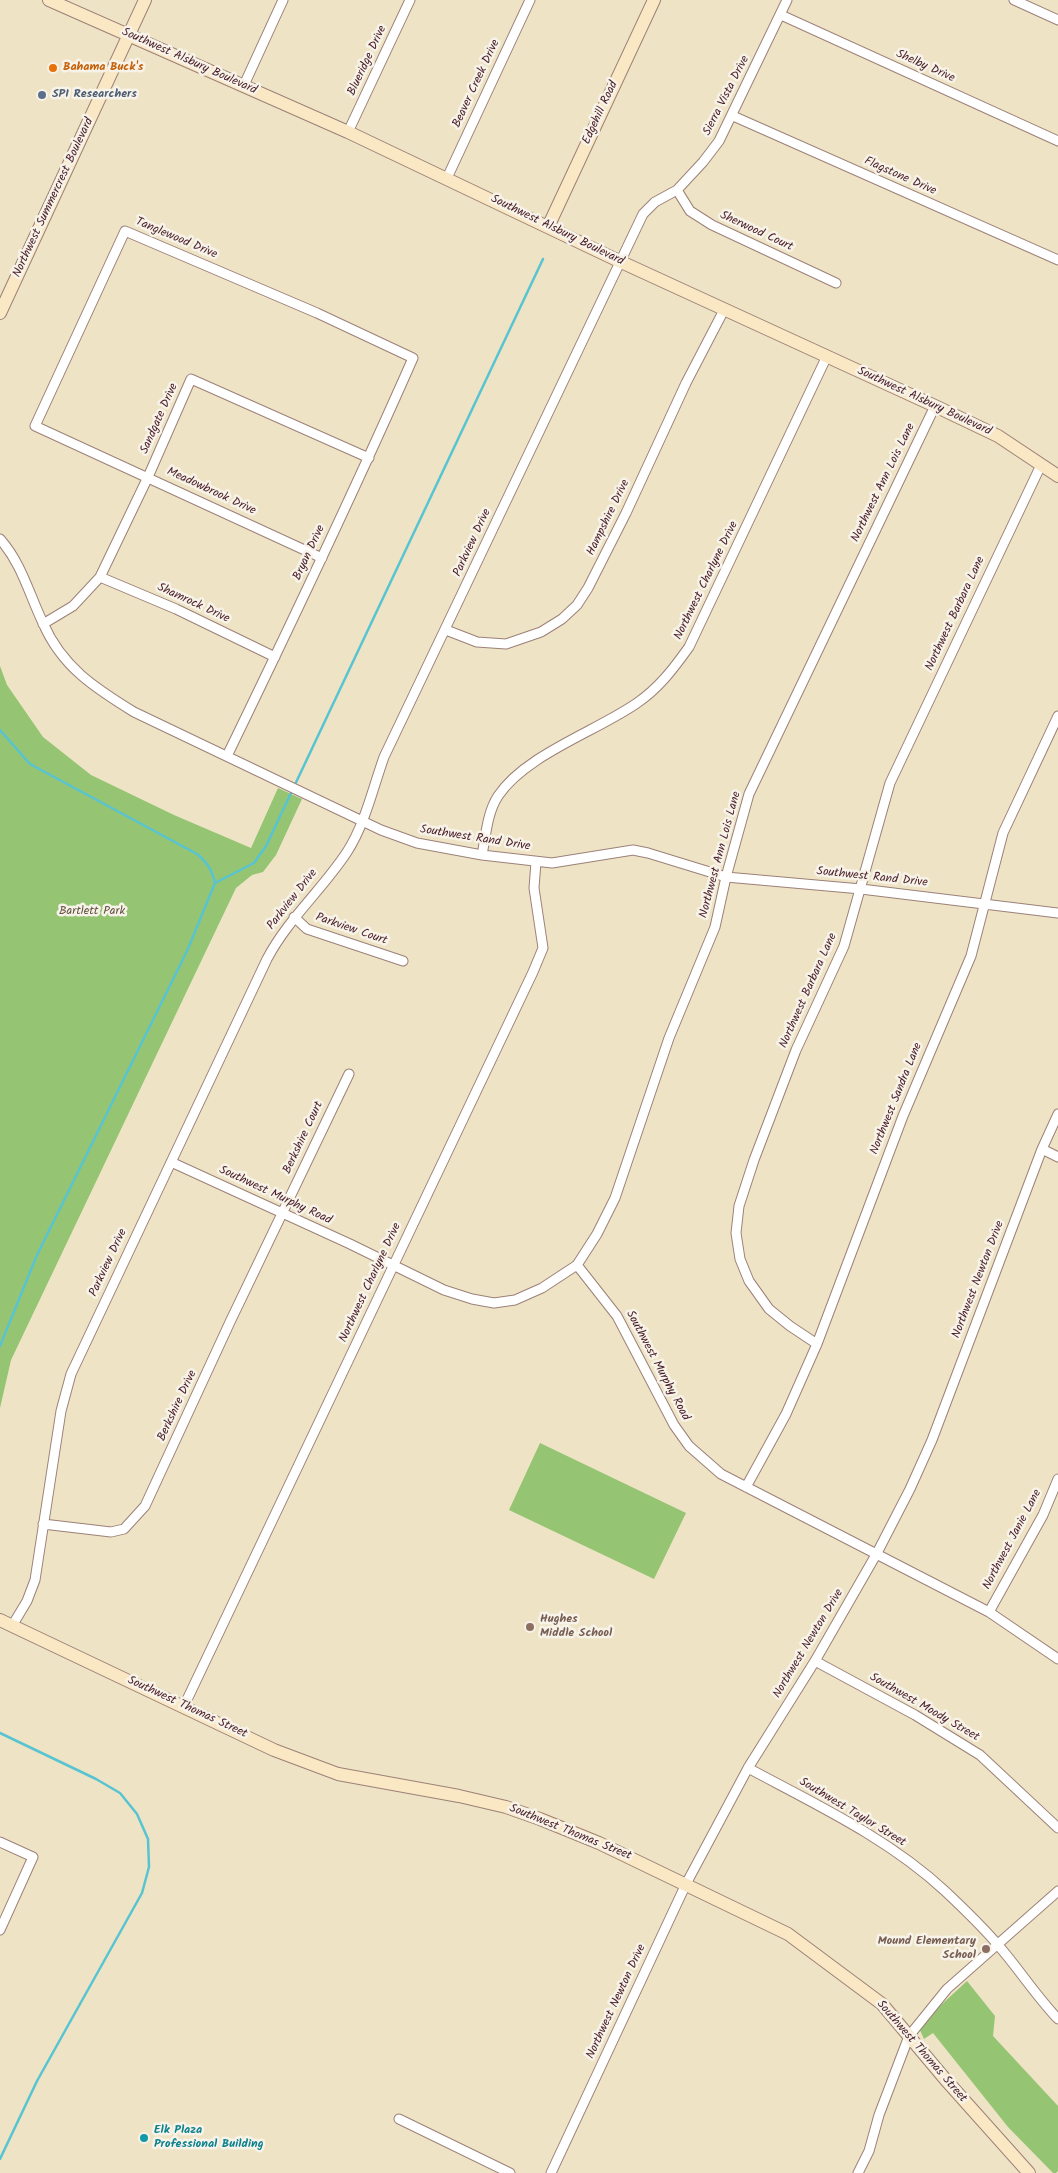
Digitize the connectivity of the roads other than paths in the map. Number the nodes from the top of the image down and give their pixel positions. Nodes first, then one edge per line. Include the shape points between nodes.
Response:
1 (49, 0) edge
2 (145, 0) edge
3 (283, 0) edge
4 (410, 0) edge
5 (530, 0) edge
6 (654, 0) edge
7 (788, 0) edge
8 (1014, 0) edge
9 (781, 15) junction
10 (1058, 20) edge
11 (129, 35) junction
12 (244, 86) junction
13 (733, 116) junction
14 (348, 132) junction
15 (1058, 141) edge
16 (447, 178) junction
17 (676, 190) junction
18 (548, 227) junction
19 (1058, 260) edge
20 (619, 261) junction
21 (836, 283) dead end
22 (724, 310) junction
23 (0, 313) edge
24 (827, 356) junction
25 (414, 358) joint
26 (935, 406) junction
27 (35, 426) joint
28 (369, 458) junction
29 (1042, 465) junction
30 (1058, 476) edge
31 (148, 477) junction
32 (0, 539) edge
33 (322, 558) junction
34 (100, 577) junction
35 (43, 624) junction
36 (446, 630) junction
37 (275, 658) junction
38 (1058, 716) edge
39 (227, 756) junction
40 (362, 820) junction
41 (482, 855) junction
42 (536, 862) junction
43 (726, 877) junction
44 (861, 889) junction
45 (985, 902) junction
46 (1058, 913) edge
47 (294, 917) junction
48 (404, 961) dead end
49 (349, 1074) dead end
50 (1058, 1114) edge
51 (1042, 1149) junction
52 (1058, 1157) edge
53 (171, 1162) junction
54 (282, 1214) junction
55 (577, 1265) junction
56 (393, 1266) junction
57 (817, 1344) junction
58 (1058, 1479) edge
59 (746, 1487) junction
60 (43, 1524) junction
61 (876, 1553) junction
62 (989, 1612) junction
63 (0, 1620) edge
64 (12, 1626) junction
65 (1058, 1660) edge
66 (814, 1661) junction
67 (184, 1706) junction
68 (748, 1768) junction
69 (1058, 1828) edge
70 (3, 1843) edge
71 (686, 1884) junction
72 (1058, 1891) edge
73 (0, 1930) edge
74 (998, 1944) junction
75 (1058, 2019) edge
76 (909, 2036) junction
77 (399, 2119) dead end
78 (510, 2173) edge
79 (551, 2173) edge
80 (858, 2173) edge
81 (1029, 2173) edge

1 - 11 street, Southwest Alsbury Boulevard
2 - 11 street, Northwest Summercrest Boulevard
3 - 12 street
4 - 14 street, Blueridge Drive
5 - 16 street, Beaver Creek Drive
6 - 18 street, Edgehill Road
7 - 9 street, Sierra Vista Drive
8 - 10 street
9 - 13 street, Sierra Vista Drive
9 - 15 street, Shelby Drive
11 - 12 street, Southwest Alsbury Boulevard
11 - 23 street, Northwest Summercrest Boulevard
12 - 14 street, Southwest Alsbury Boulevard
13 - 17 street, Sierra Vista Drive via 719,141
13 - 19 street, Flagstone Drive
14 - 16 street, Southwest Alsbury Boulevard
16 - 18 street, Southwest Alsbury Boulevard
17 - 20 street, Sierra Vista Drive via 655,202 643,214
17 - 21 street, Sherwood Court via 690,211 712,225
18 - 20 street, Southwest Alsbury Boulevard
20 - 22 street, Southwest Alsbury Boulevard
20 - 36 street, Parkview Drive
22 - 24 street, Southwest Alsbury Boulevard
22 - 36 street, Hampshire Drive via 626,513 577,605 541,632 506,644 477,642
24 - 26 street, Southwest Alsbury Boulevard
24 - 41 street, Northwest Charlyne Drive via 689,648 657,688 638,703 550,753 510,782 498,796 490,814
25 - 27 street, Tanglewood Drive via 126,231
25 - 28 street, Bryan Drive
26 - 29 street, Southwest Alsbury Boulevard via 998,436
26 - 43 street, Northwest Ann Lois Lane via 749,794
27 - 31 street, Meadowbrook Drive
28 - 31 street, Sandgate Drive via 191,379
28 - 33 street, Bryan Drive
29 - 30 street, Southwest Alsbury Boulevard
29 - 44 street, Northwest Barbara Lane via 890,783
31 - 33 street, Meadowbrook Drive
31 - 34 street, Sandgate Drive
32 - 35 street, Southwest Rand Drive via 12,553 26,580
33 - 37 street, Bryan Drive
34 - 35 street, Sandgate Drive via 73,606
34 - 37 street, Shamrock Drive via 176,609
35 - 39 street, Southwest Rand Drive via 71,667 98,690 134,712
36 - 40 street, Parkview Drive via 384,757
37 - 39 street, Bryan Drive
38 - 45 street, Northwest Sandra Lane via 1003,833
39 - 40 street, Southwest Rand Drive
40 - 41 street, Southwest Rand Drive via 402,839
40 - 47 street, Parkview Drive via 346,854
41 - 42 street, Southwest Rand Drive
42 - 43 street, Southwest Rand Drive via 568,862 633,850
42 - 56 street, Northwest Charlyne Drive via 534,888 543,948
43 - 44 street, Southwest Rand Drive
43 - 55 street, Northwest Ann Lois Lane via 715,927 669,1038 615,1198 598,1234
44 - 45 street, Southwest Rand Drive
44 - 57 street, Northwest Barbara Lane via 844,946 796,1050 754,1160 739,1206 736,1233 748,1281 769,1309
45 - 46 street, Southwest Rand Drive
45 - 57 street, Northwest Sandra Lane via 971,956 903,1116
47 - 48 street, Parkview Court via 307,929
47 - 53 street, Parkview Drive via 278,938
49 - 54 street, Berkshire Court
50 - 51 street, Northwest Newton Drive
51 - 52 street
51 - 61 street, Northwest Newton Drive via 932,1440
53 - 54 street, Southwest Murphy Road
53 - 60 street, Parkview Drive via 72,1374 61,1411
54 - 56 street, Southwest Murphy Road
54 - 60 street, Berkshire Drive via 145,1506 124,1529 111,1532
55 - 56 street, Southwest Murphy Road via 542,1288 515,1300 494,1303 444,1290
55 - 59 street, Southwest Murphy Road via 617,1316 674,1425 689,1446 721,1474
56 - 67 street, Northwest Charlyne Drive
57 - 59 street, Northwest Sandra Lane via 786,1414
58 - 62 street, Northwest Janie Lane
59 - 61 street, Southwest Murphy Road
60 - 64 street, Parkview Drive via 35,1580
61 - 62 street, Southwest Murphy Road
61 - 66 street, Northwest Newton Drive
62 - 65 street, Southwest Murphy Road
63 - 64 street, Southwest Thomas Street
64 - 67 street, Southwest Thomas Street
66 - 68 street, Northwest Newton Drive
66 - 69 street, Southwest Moody Street via 915,1715 980,1756
67 - 71 street, Southwest Thomas Street via 274,1750 338,1774 506,1807 599,1843
68 - 71 street, Northwest Newton Drive
68 - 74 street, Southwest Taylor Street via 893,1850 944,1890
70 - 73 street via 33,1857
71 - 76 street, Southwest Thomas Street via 788,1934 882,2004
71 - 79 street, Northwest Newton Drive
72 - 74 street
74 - 75 street, Southwest Taylor Street
74 - 76 street via 947,1989
76 - 80 street via 879,2115 870,2151
76 - 81 street, Southwest Thomas Street
77 - 78 street

